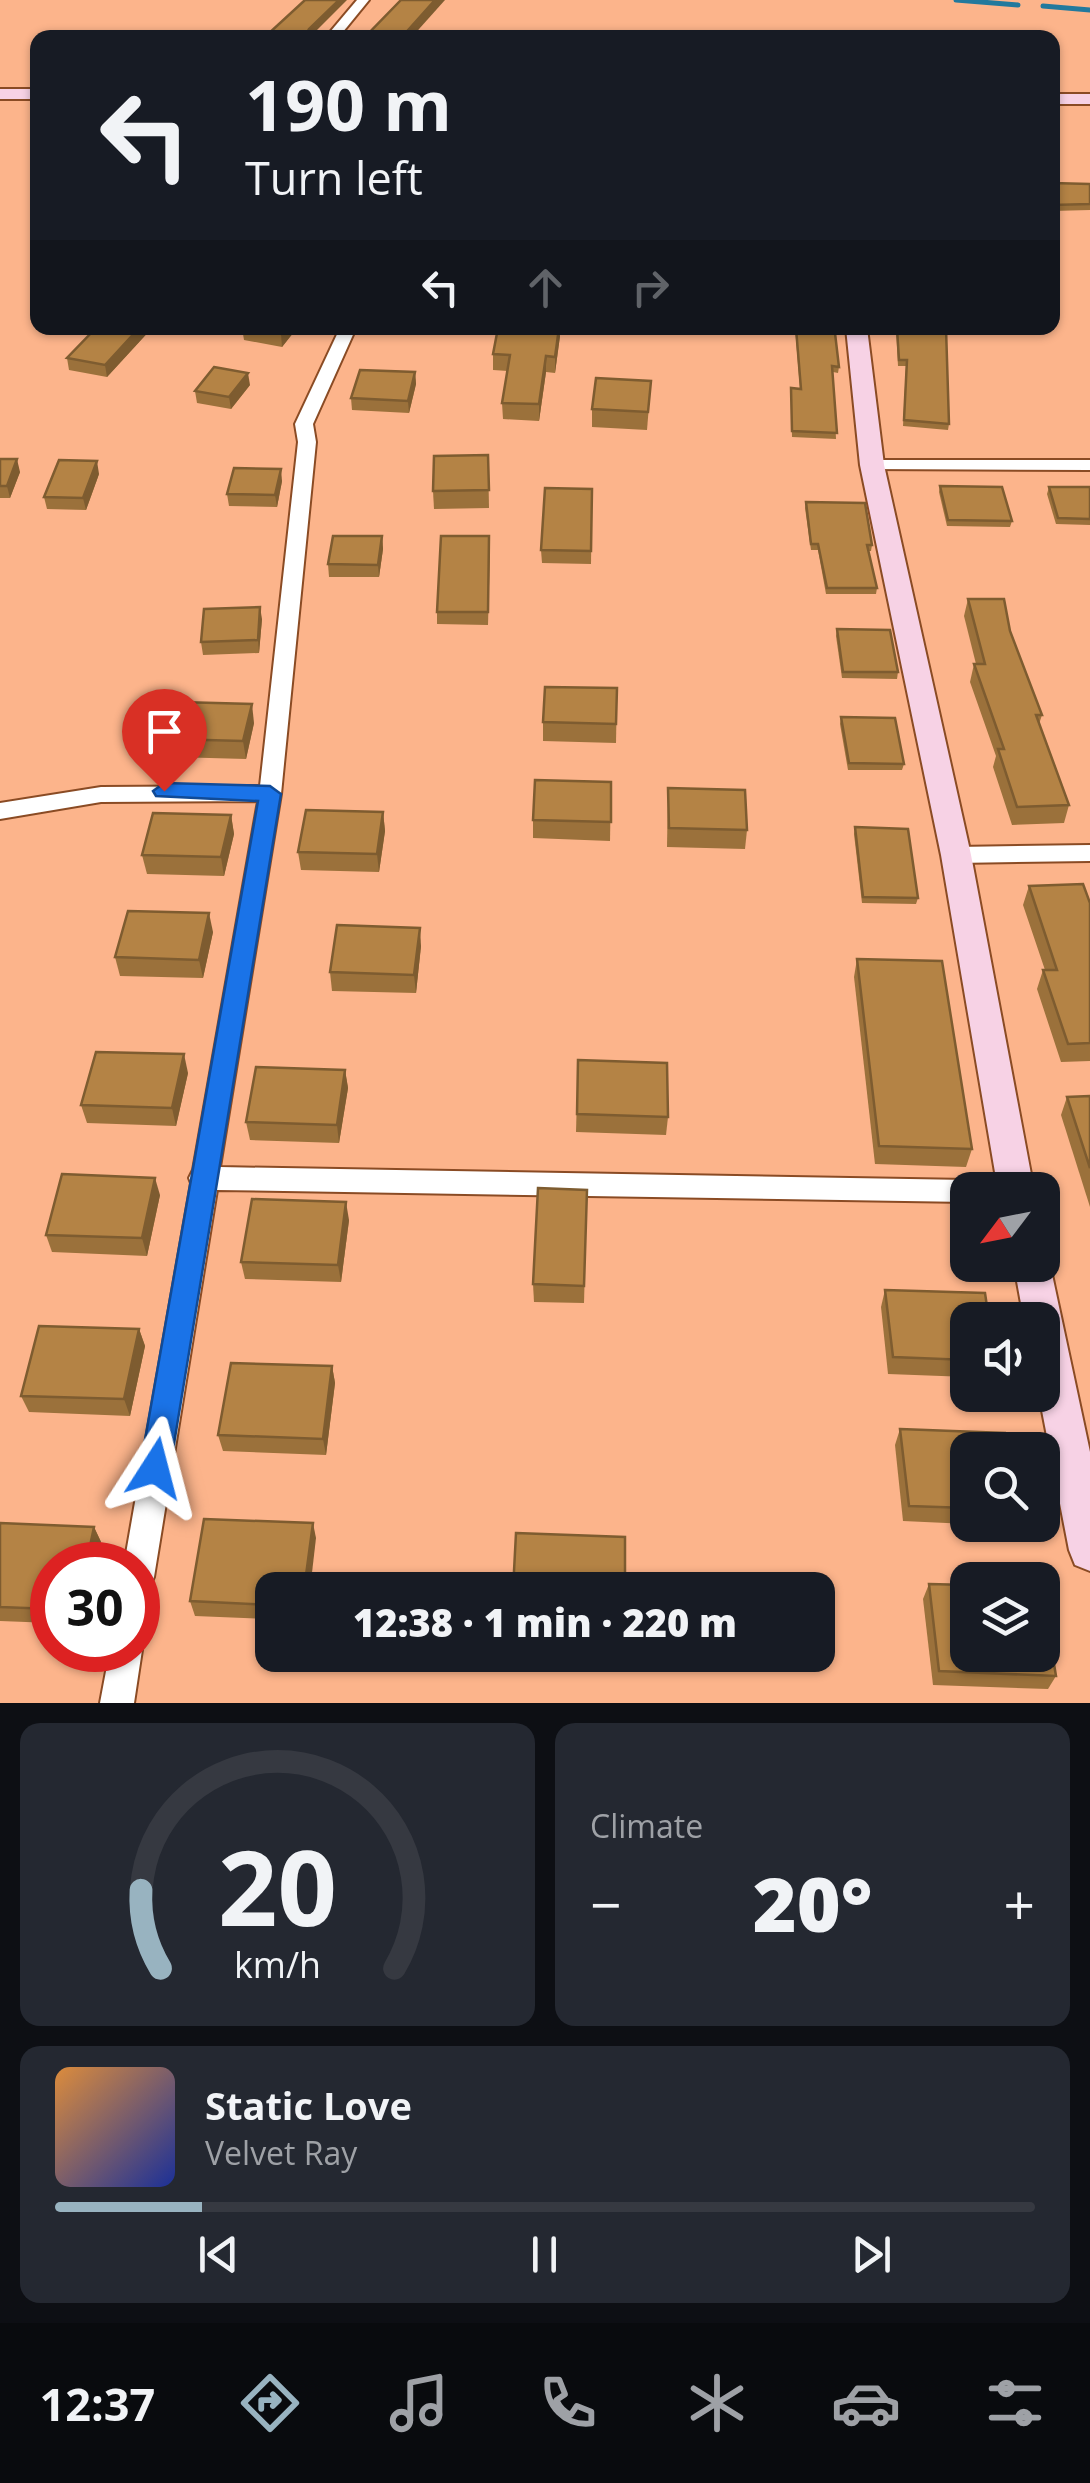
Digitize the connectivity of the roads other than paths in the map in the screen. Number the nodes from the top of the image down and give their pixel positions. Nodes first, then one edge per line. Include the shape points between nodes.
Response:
1 (362, 0) edge
2 (338, 30) edge
3 (0, 94) edge
4 (30, 94) edge
5 (1060, 99) edge
6 (1090, 99) edge
7 (345, 335) edge
8 (857, 335) edge
9 (1090, 465) edge
10 (872, 466) junction
11 (270, 794) junction
12 (0, 810) edge
13 (1090, 852) edge
14 (956, 854) junction
15 (1013, 1172) edge
16 (202, 1178) junction
17 (950, 1191) edge
18 (1035, 1282) edge
19 (144, 1542) edge
20 (1090, 1550) edge
21 (122, 1672) edge
22 (117, 1703) edge

1 - 2 street
3 - 4 street
5 - 6 street
7 - 11 street via 304,424
8 - 10 street
9 - 10 street
10 - 14 street
11 - 12 street via 58,796
11 - 16 street
13 - 14 street
14 - 15 street
16 - 17 street
16 - 19 street
18 - 20 street
21 - 22 street

